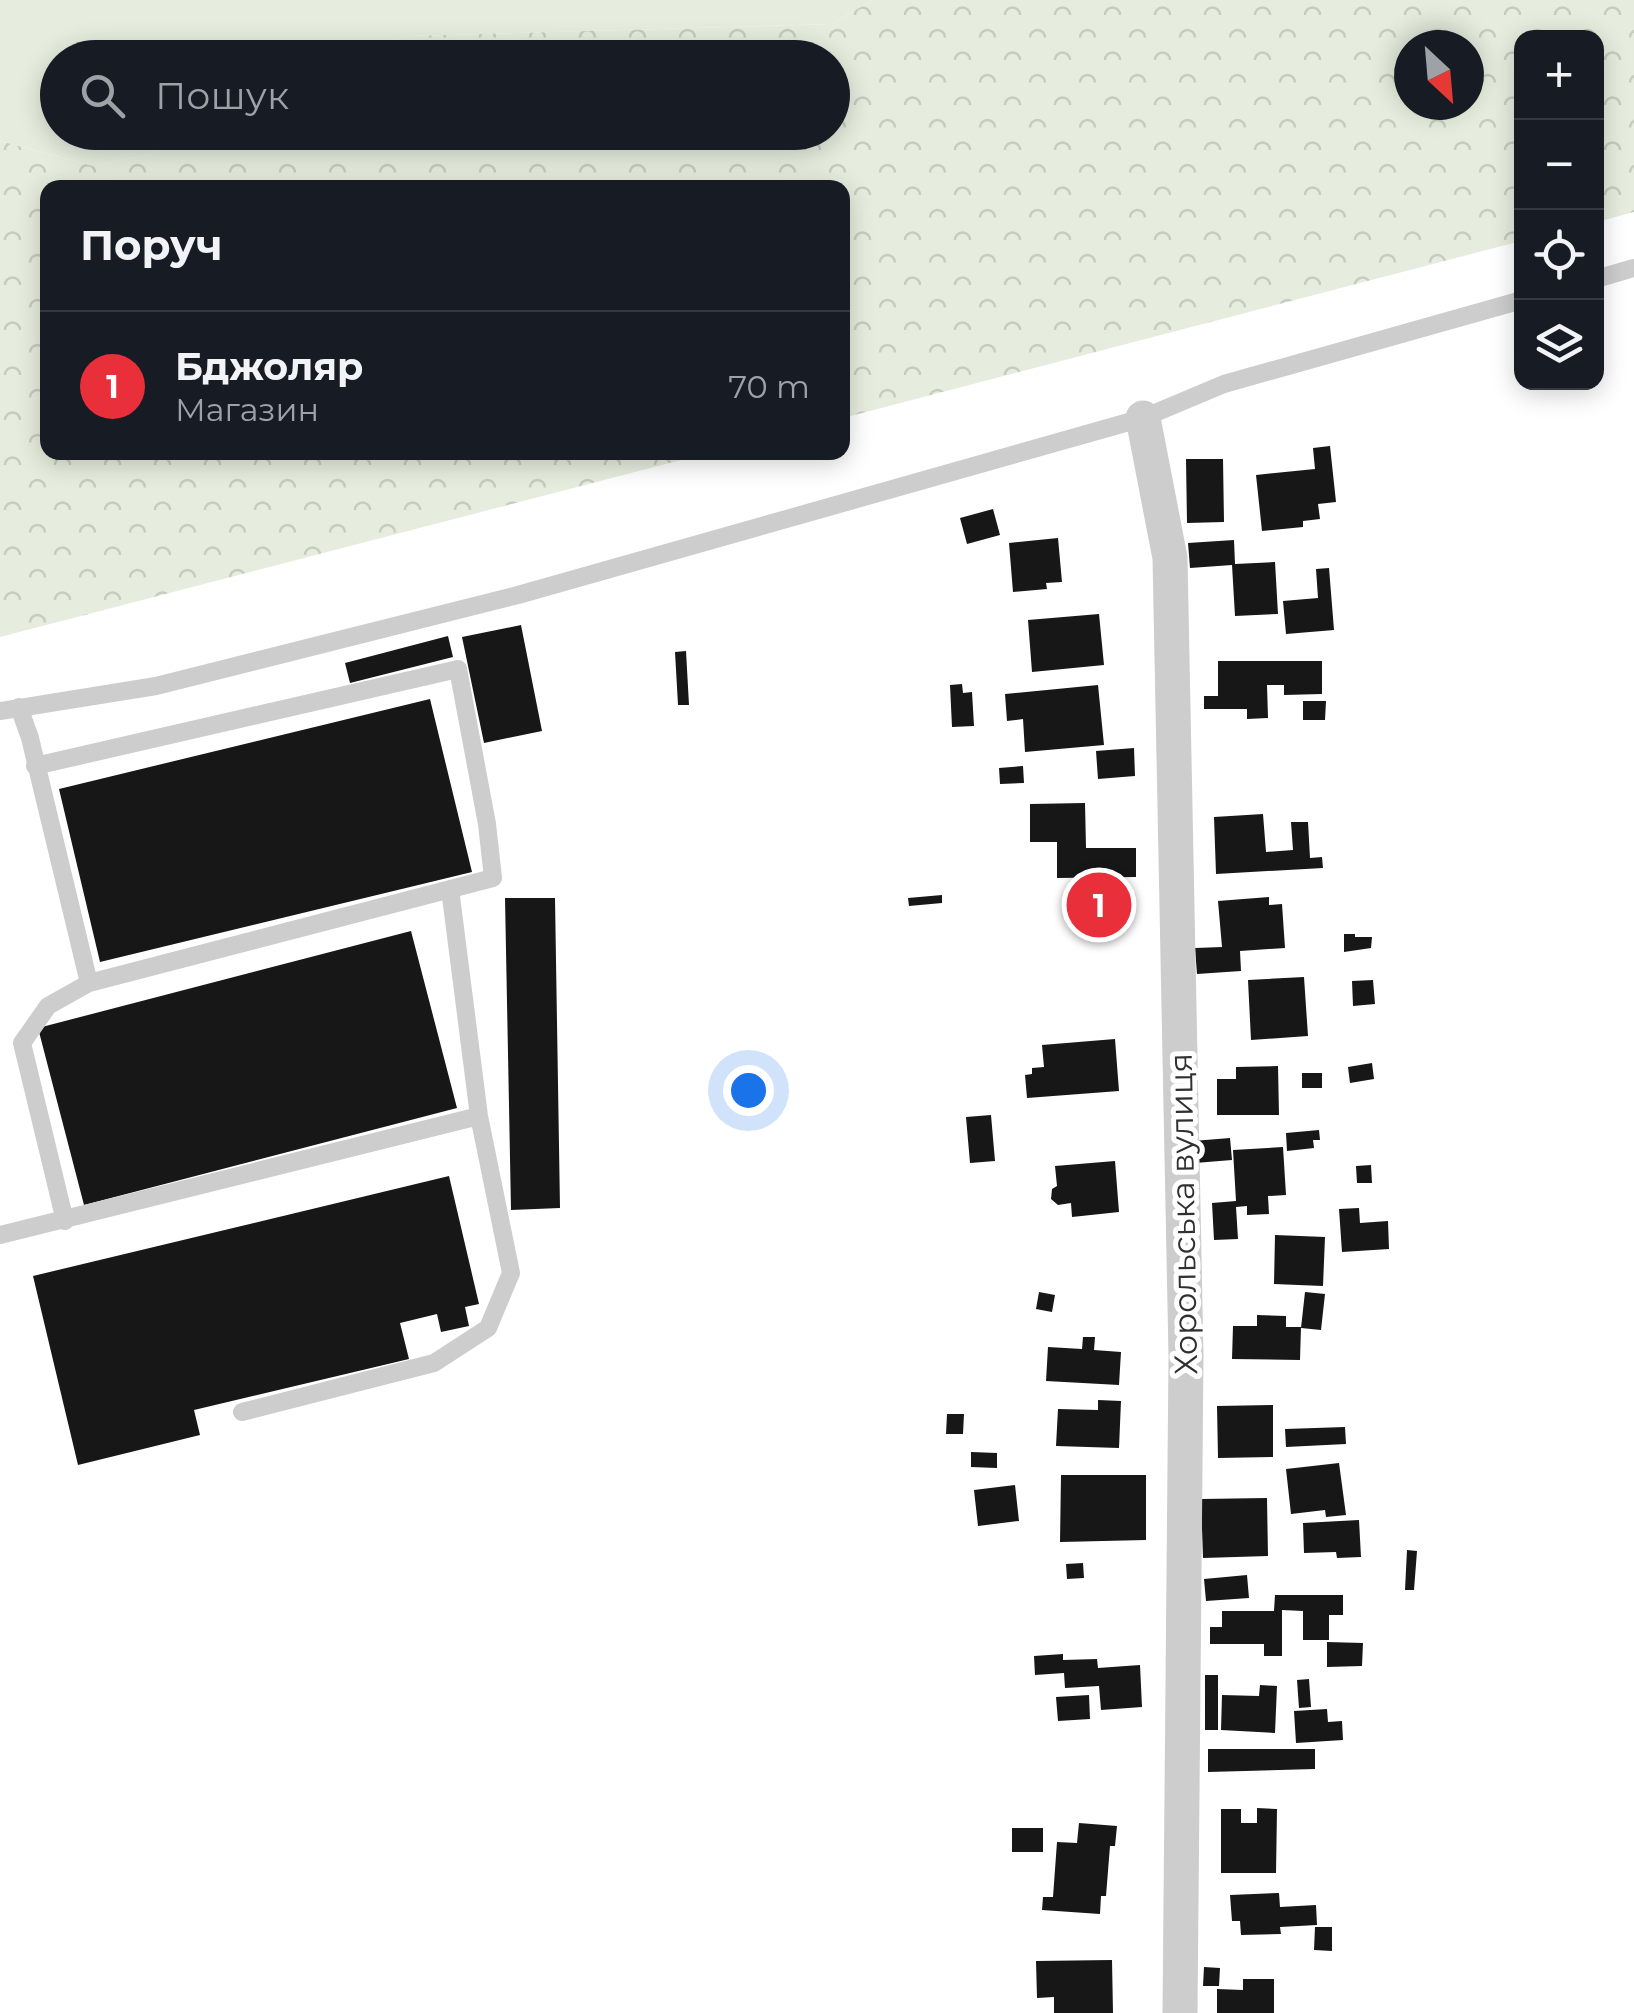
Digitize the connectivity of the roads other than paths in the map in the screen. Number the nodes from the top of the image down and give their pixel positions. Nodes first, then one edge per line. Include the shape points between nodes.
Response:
1 (1634, 268) edge
2 (1604, 277) edge
3 (1514, 302) edge
4 (1142, 418) junction
5 (9, 709) edge
6 (35, 766) junction
7 (450, 889) junction
8 (88, 983) junction
9 (479, 1116) junction
10 (65, 1220) junction
11 (0, 1235) edge
12 (242, 1412) dead end
13 (1180, 2013) edge

1 - 2 lane
3 - 4 lane via 1224,384
4 - 5 lane via 500,600 156,686
4 - 13 street, Хорольська вулиця via 1170,558 1186,1356
5 - 6 lane via 30,738
6 - 7 lane via 458,669 494,878
6 - 8 lane
7 - 8 lane
7 - 9 lane
8 - 10 lane via 48,1006 22,1043
9 - 10 lane
9 - 12 lane via 510,1273 488,1328 434,1364
10 - 11 lane

